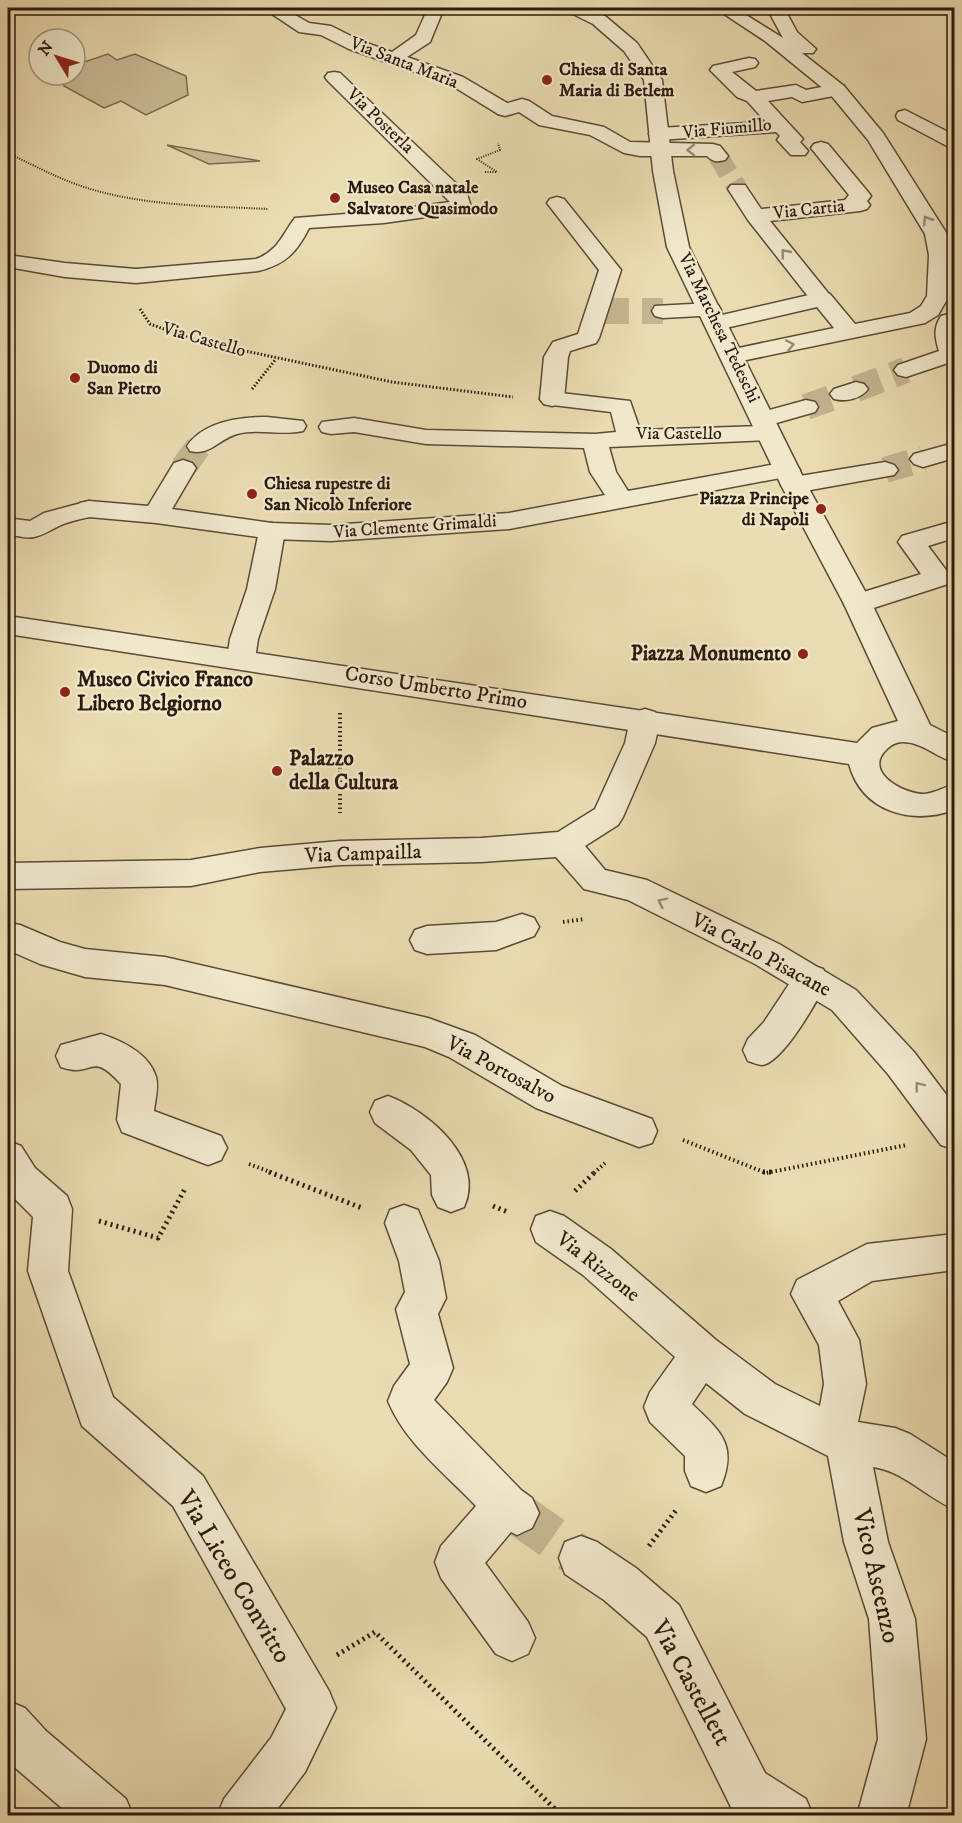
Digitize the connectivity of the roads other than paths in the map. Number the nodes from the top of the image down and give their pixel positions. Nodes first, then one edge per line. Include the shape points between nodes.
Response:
1 (272, 8) edge
2 (436, 8) edge
3 (575, 8) edge
4 (724, 8) edge
5 (776, 8) edge
6 (393, 59) junction
7 (749, 63) dead end
8 (334, 77) dead end
9 (837, 90) junction
10 (753, 97) junction
11 (888, 111) junction
12 (780, 125) junction
13 (954, 142) edge
14 (660, 143) junction
15 (821, 148) dead end
16 (798, 151) dead end
17 (718, 156) tunnel mouth
18 (889, 158) junction
19 (738, 189) tunnel mouth
20 (557, 203) dead end
21 (755, 216) junction
22 (8, 261) edge
23 (822, 299) junction
24 (663, 311) tunnel mouth
25 (714, 316) junction
26 (944, 318) edge
27 (858, 331) junction
28 (732, 356) junction
29 (906, 370) tunnel mouth
30 (806, 407) tunnel mouth
31 (294, 426) dead end
32 (766, 426) junction
33 (331, 427) dead end
34 (630, 438) junction
35 (595, 441) junction
36 (199, 446) tunnel mouth
37 (954, 450) edge
38 (923, 459) tunnel mouth
39 (183, 468) tunnel mouth
40 (885, 470) tunnel mouth
41 (791, 477) junction
42 (621, 500) junction
43 (156, 515) junction
44 (14, 527) dead end
45 (272, 531) junction
46 (946, 532) edge
47 (858, 604) junction
48 (8, 625) edge
49 (241, 659) junction
50 (645, 720) junction
51 (918, 732) junction
52 (954, 751) edge
53 (864, 755) junction
54 (954, 798) edge
55 (564, 844) junction
56 (8, 876) edge
57 (522, 927) dead end
58 (8, 937) edge
59 (427, 940) dead end
60 (811, 979) junction
61 (761, 1050) dead end
62 (74, 1056) dead end
63 (388, 1112) dead end
64 (639, 1131) road end
65 (954, 1133) edge
66 (208, 1148) road end
67 (9, 1166) edge
68 (451, 1195) road end
69 (404, 1223) road end
70 (550, 1229) road end
71 (954, 1252) edge
72 (702, 1354) junction
73 (841, 1440) junction
74 (706, 1472) road end
75 (954, 1486) edge
76 (582, 1558) tunnel mouth
77 (512, 1638) dead end
78 (8, 1725) edge
79 (109, 1815) edge
80 (241, 1815) edge
81 (789, 1815) edge
82 (881, 1815) edge

1 - 6 street, Via Santa Maria via 306,28 325,30
2 - 6 street via 424,38
3 - 14 street, Via Marchesa Tedeschi via 599,20 631,47 648,72 653,80
4 - 9 street via 771,37
5 - 11 street via 790,35 848,85
6 - 14 street, Via Santa Maria via 456,81 505,110 522,105 546,121 597,131 624,147
7 - 10 street via 719,69
8 - 22 street, Via Posterla via 460,198 461,207 302,222 290,246 275,260 258,265 136,276
9 - 10 street, Via Fiumillo via 802,96 796,91
9 - 18 street
10 - 12 street, Via Fiumillo
11 - 13 street
11 - 18 street via 892,144
12 - 14 street, Via Fiumillo
12 - 16 street
17 -> 14 street via 713,150
14 - 25 street, Via Marchesa Tedeschi via 678,247
15 - 21 street, Via Cartia via 861,196 855,200 860,205
26 -> 18 street via 938,296 940,255 936,234
19 - 21 street
20 - 34 street, Via Castello via 610,270 588,338 561,347 556,357 552,399 621,406
23 -> 21 street
23 - 25 street
23 - 27 street
24 - 25 street
25 - 28 street, Via Marchesa Tedeschi
26 - 27 street via 917,318
26 - 29 street via 952,354
28 -> 27 street
28 - 32 street, Via Marchesa Tedeschi
30 - 32 street, Via Castello
31 - 36 street via 244,423
32 - 34 street, Via Castello
32 - 41 street, Via Marchesa Tedeschi
33 - 35 street via 354,425 426,436
34 - 35 street
35 - 42 street via 603,472
37 - 38 street
39 - 43 street
40 - 41 street, Via Clemente Grimaldi
41 - 42 street, Via Clemente Grimaldi via 725,480
41 - 47 street, Via Marchesa Tedeschi
42 - 45 street, Via Clemente Grimaldi via 509,521 331,533
43 - 44 street, Via Clemente Grimaldi via 89,509 53,519 34,530
43 - 45 street, Via Clemente Grimaldi
45 - 49 street via 261,590
46 - 47 street via 911,542 938,578
47 - 51 street, Via Marchesa Tedeschi
48 - 49 street, Corso Umberto Primo
49 - 50 street, Corso Umberto Primo
50 - 53 street, Corso Umberto Primo
50 - 55 street, Via Campailla via 640,743 607,817
51 - 52 street via 940,740
51 - 53 street via 883,735
53 - 54 street via 864,768 871,782 900,802 927,805
55 - 56 street, Via Campailla via 340,853 260,860 190,873
60 -> 55 street, Via Carlo Pisacane via 635,889 595,880
57 - 59 street via 496,936
58 - 64 street, Via Portosalvo via 85,963 165,971 428,1033 462,1046 549,1097
60 - 61 street
65 -> 60 street, Via Carlo Pisacane via 901,1063 844,1000
62 - 66 street via 101,1049 119,1057 139,1079 135,1120
63 - 68 street via 424,1138 449,1170
67 - 80 street, Via Liceo Convitto via 32,1193 53,1209 48,1271 97,1411 188,1491 312,1708 288,1755
69 - 77 street via 419,1261 426,1298 416,1309 432,1368 409,1401 428,1426 511,1509 457,1562
70 - 72 street, Via Rizzone via 597,1262
71 - 73 street, Vico Ascenzo via 867,1263 811,1294 839,1340 845,1384
72 - 73 street, Via Rizzone via 760,1399
72 - 74 street via 665,1407 708,1448
73 - 75 street, Via Rizzone via 895,1449
73 - 82 street, Vico Ascenzo via 866,1542 892,1619 902,1739
76 - 81 street, Via Castellett via 663,1621 748,1790
78 - 79 street via 29,1748

